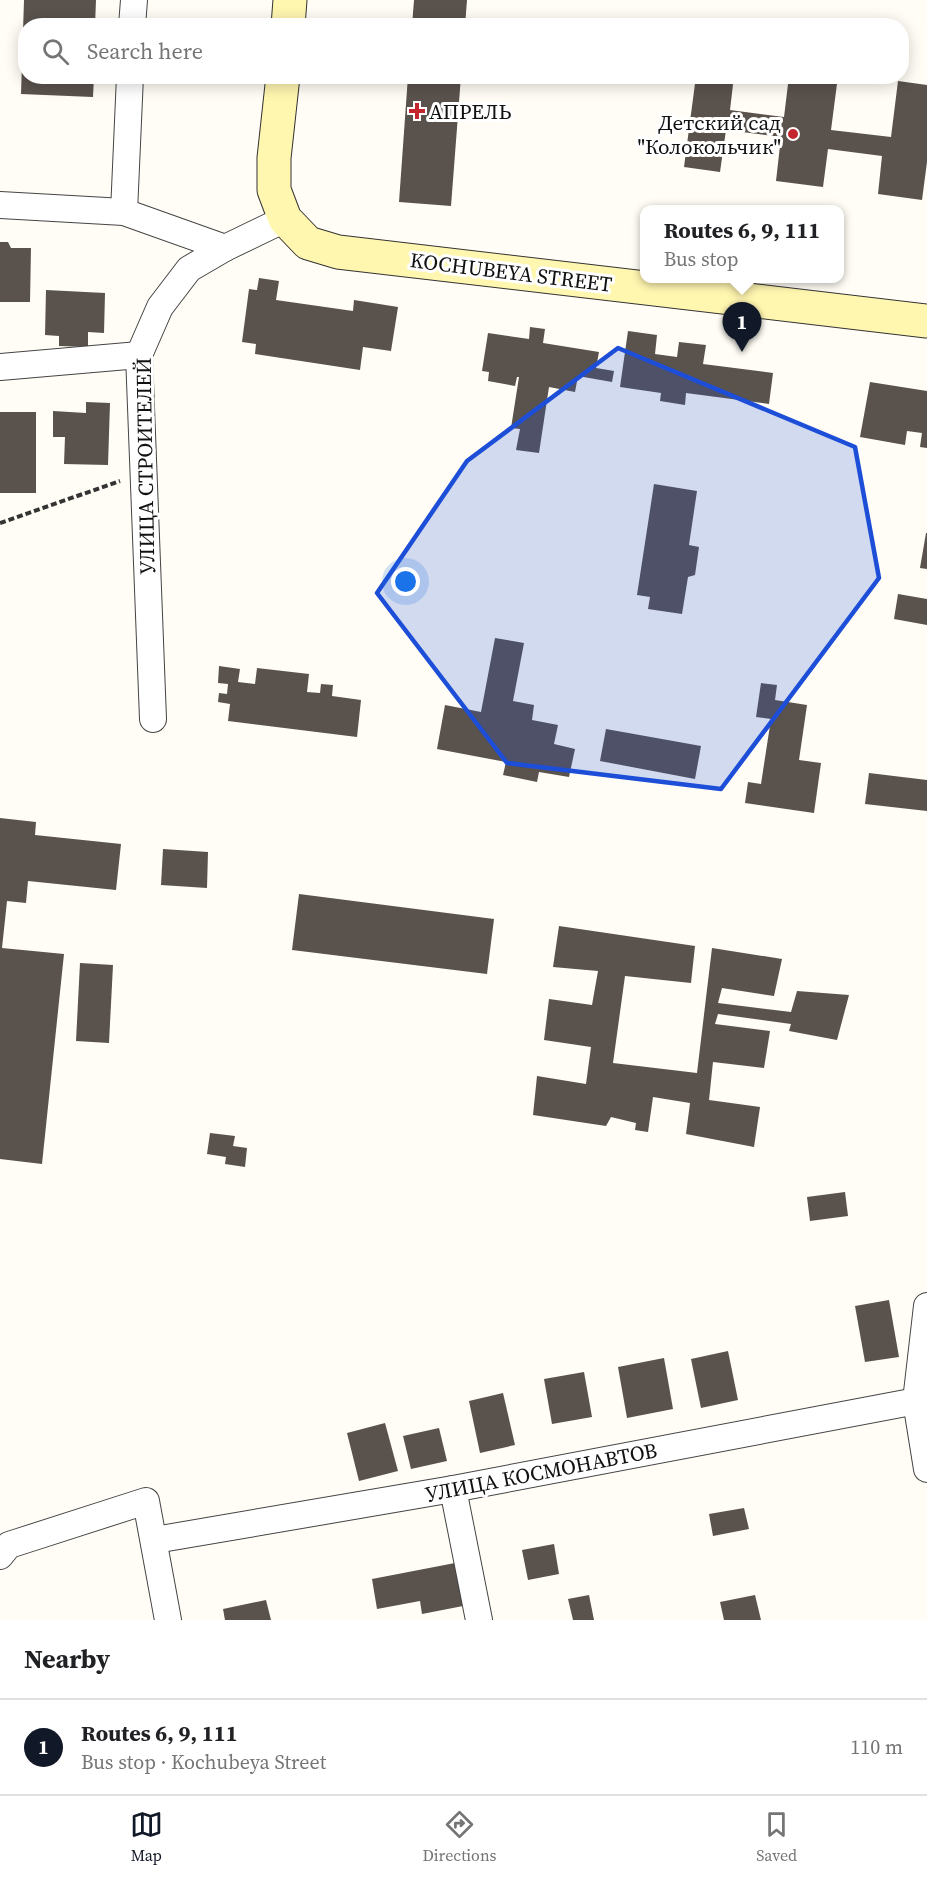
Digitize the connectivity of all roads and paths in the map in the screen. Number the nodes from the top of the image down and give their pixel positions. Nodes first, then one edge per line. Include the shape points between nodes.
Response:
1 (134, 0) edge
2 (290, 0) edge
3 (133, 18) edge
4 (289, 18) edge
5 (130, 84) edge
6 (282, 84) edge
7 (0, 205) edge
8 (124, 212) junction
9 (285, 219) junction
10 (225, 248) junction
11 (927, 321) edge
12 (139, 356) junction
13 (0, 367) edge
14 (143, 473) junction
15 (0, 523) edge
16 (153, 719) dead end
17 (927, 1306) edge
18 (922, 1400) edge
19 (927, 1469) edge
20 (453, 1489) junction
21 (155, 1540) junction
22 (0, 1556) edge
23 (168, 1620) edge
24 (479, 1620) edge

1 - 3 street
2 - 4 main road
5 - 8 street
6 - 9 main road via 274,190
7 - 8 street
8 - 10 street
9 - 10 street, УЛИЦА СТРОИТЕЛЕЙ
9 - 11 main road, KOCHUBEYA STREET via 308,243 338,252
10 - 12 street, УЛИЦА СТРОИТЕЛЕЙ via 189,269 160,307
12 - 13 street
12 - 14 street, УЛИЦА СТРОИТЕЛЕЙ
14 - 15 path
14 - 16 street, УЛИЦА СТРОИТЕЛЕЙ
17 - 18 street
18 - 19 street
18 - 20 street, УЛИЦА КОСМОНАВТОВ
20 - 21 street, УЛИЦА КОСМОНАВТОВ
20 - 24 street
21 - 22 street via 146,1501 9,1545
21 - 23 street

